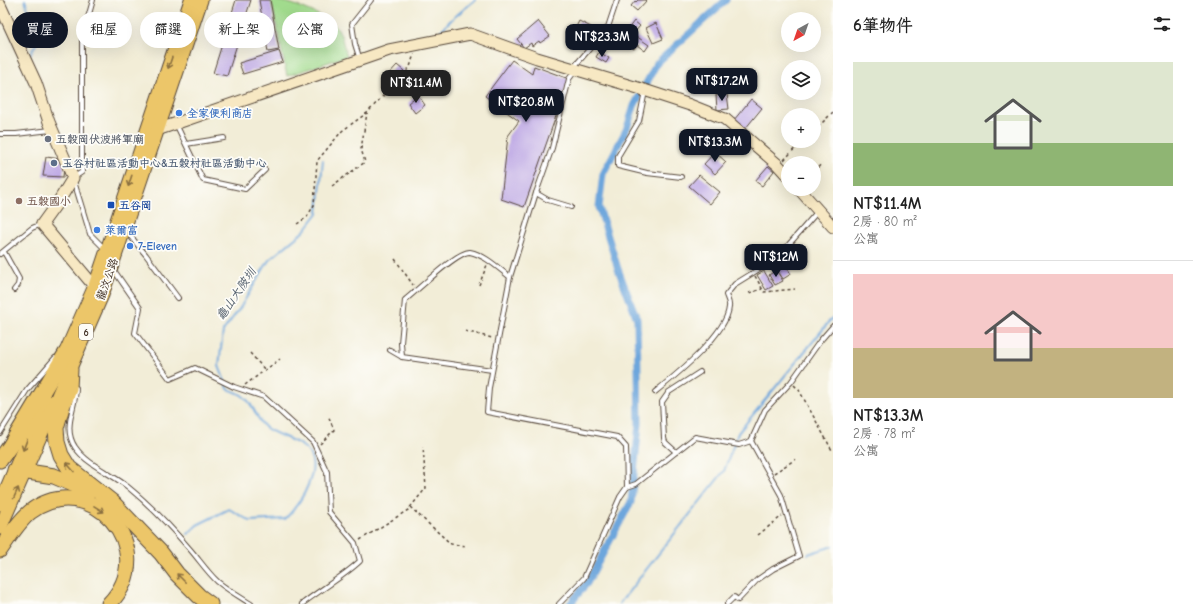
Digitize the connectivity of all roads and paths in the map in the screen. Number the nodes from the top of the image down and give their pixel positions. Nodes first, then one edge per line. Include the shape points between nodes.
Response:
1 (93, 0) edge
2 (191, 0) edge
3 (201, 0) edge
4 (371, 0) edge
5 (617, 0) edge
6 (0, 6) edge
7 (417, 45) junction
8 (361, 60) junction
9 (574, 70) junction
10 (642, 90) junction
11 (833, 112) edge
12 (367, 113) junction
13 (176, 124) junction
14 (821, 124) edge
15 (52, 130) junction
16 (152, 131) junction
17 (0, 134) edge
18 (224, 138) dead end
19 (186, 144) junction
20 (795, 148) edge
21 (778, 165) junction
22 (781, 168) edge
23 (265, 170) dead end
24 (681, 177) dead end
25 (73, 178) junction
26 (332, 186) dead end
27 (536, 193) junction
28 (805, 196) edge
29 (571, 207) dead end
30 (818, 211) junction
31 (42, 224) junction
32 (297, 224) dead end
33 (833, 227) edge
34 (120, 228) junction
35 (4, 252) junction
36 (0, 254) edge
37 (111, 257) junction
38 (395, 259) dead end
39 (489, 261) junction
40 (753, 273) junction
41 (510, 277) junction
42 (479, 286) dead end
43 (762, 288) junction
44 (794, 289) dead end
45 (14, 290) dead end
46 (98, 291) junction
47 (417, 291) junction
48 (749, 293) dead end
49 (178, 298) dead end
50 (833, 326) edge
51 (465, 331) dead end
52 (497, 339) junction
53 (390, 350) dead end
54 (71, 353) junction
55 (250, 353) dead end
56 (402, 357) junction
57 (280, 360) dead end
58 (266, 370) junction
59 (492, 370) junction
60 (74, 372) junction
61 (700, 372) dead end
62 (791, 382) junction
63 (240, 389) junction
64 (655, 392) dead end
65 (328, 415) dead end
66 (0, 433) edge
67 (750, 441) junction
68 (423, 447) dead end
69 (316, 449) junction
70 (676, 452) junction
71 (833, 452) edge
72 (796, 459) dead end
73 (0, 460) edge
74 (20, 471) junction
75 (770, 475) junction
76 (627, 487) junction
77 (112, 502) junction
78 (0, 504) edge
79 (410, 507) junction
80 (786, 513) junction
81 (0, 528) edge
82 (758, 535) dead end
83 (355, 543) junction
84 (467, 546) dead end
85 (0, 550) edge
86 (109, 604) edge
87 (210, 604) edge
88 (251, 604) edge
89 (302, 604) edge
90 (559, 604) edge
91 (727, 604) edge

1 - 25 lane via 82,39 82,172
2 -> 16 main road, 龍汶公路 / 6
3 - 16 main road, 龍汶公路 / 6
4 - 8 lane via 352,24
5 - 9 lane via 608,27
6 - 15 street via 36,83
7 - 8 street via 389,50
7 - 9 street via 470,34
7 - 12 path via 410,67
8 - 13 street
9 - 10 street
9 - 27 lane via 569,79 552,148
10 - 21 street via 725,119
10 - 24 lane via 639,121 618,156 618,166
11 - 14 path
12 - 26 path via 361,149 365,162
12 - 32 path via 342,131 317,161 314,205 307,217
13 - 16 street
13 - 19 lane
15 - 17 lane
15 - 25 street
16 - 34 main road, 龍汶公路 / 6 via 141,146
18 - 19 lane
19 - 23 lane via 203,180 245,190
20 - 21 path
21 - 22 street
25 - 31 street
25 - 37 lane via 90,234
27 - 29 lane via 548,200
27 - 41 lane
28 - 30 street
30 - 33 street
30 - 40 lane via 777,258
31 - 35 lane via 32,228
31 - 46 street
34 - 37 main road, 龍汶公路 / 6
34 - 49 lane via 146,255
35 - 36 lane
35 - 45 lane via 19,279
37 - 46 main road, 龍汶公路 / 6
37 - 63 lane via 140,308 135,333 170,379 195,368
38 - 47 path
39 - 41 lane
39 - 42 path
39 - 47 lane via 469,252 463,254 435,273
40 - 43 path
40 - 64 lane via 735,284 726,295 730,305 726,319 708,344
41 - 52 lane
43 - 44 path via 764,292
43 - 48 path
46 - 54 main road, 龍汶公路 / 6
47 - 56 lane via 405,300
50 - 62 lane
51 - 52 path
52 - 59 lane
53 - 56 lane
54 - 60 main road, 龍汶公路 / 6
54 - 66 lane via 55,358 27,390
54 - 73 highway
54 -> 74 main road, 龍汶公路 / 6 via 30,431
55 - 58 path
56 - 59 lane
57 - 58 path
58 - 63 path
59 - 76 lane via 487,412 617,438 626,447
60 - 74 main road, 龍汶公路 / 6
77 -> 60 highway via 69,468 57,442 56,428
60 - 88 lane via 76,394 70,416 70,432 75,446 84,458 127,486 167,523 217,581
61 - 70 lane via 669,392 662,402 665,442
62 - 67 lane via 765,410
62 - 71 path via 799,390
63 - 69 lane via 264,397 312,442
65 - 69 path via 334,430
67 - 70 lane via 739,445 695,437
67 - 75 lane
68 - 79 path via 426,488
69 - 83 lane via 327,472 329,512
70 - 76 lane via 636,484
72 - 75 path
74 - 77 highway via 54,476
74 - 78 main road, 龍汶公路 / 6
81 -> 74 main road, 龍汶公路 / 6
75 - 80 lane via 781,495
76 - 90 lane via 620,497 584,578
87 -> 77 highway via 177,574
79 - 83 path
79 - 84 path via 451,544
80 - 82 path
80 - 91 lane via 799,556 756,580 738,600 734,596
83 - 89 lane via 360,561
85 -> 86 highway via 20,522 41,506 62,499 73,499 98,507 121,531 127,550 125,580

